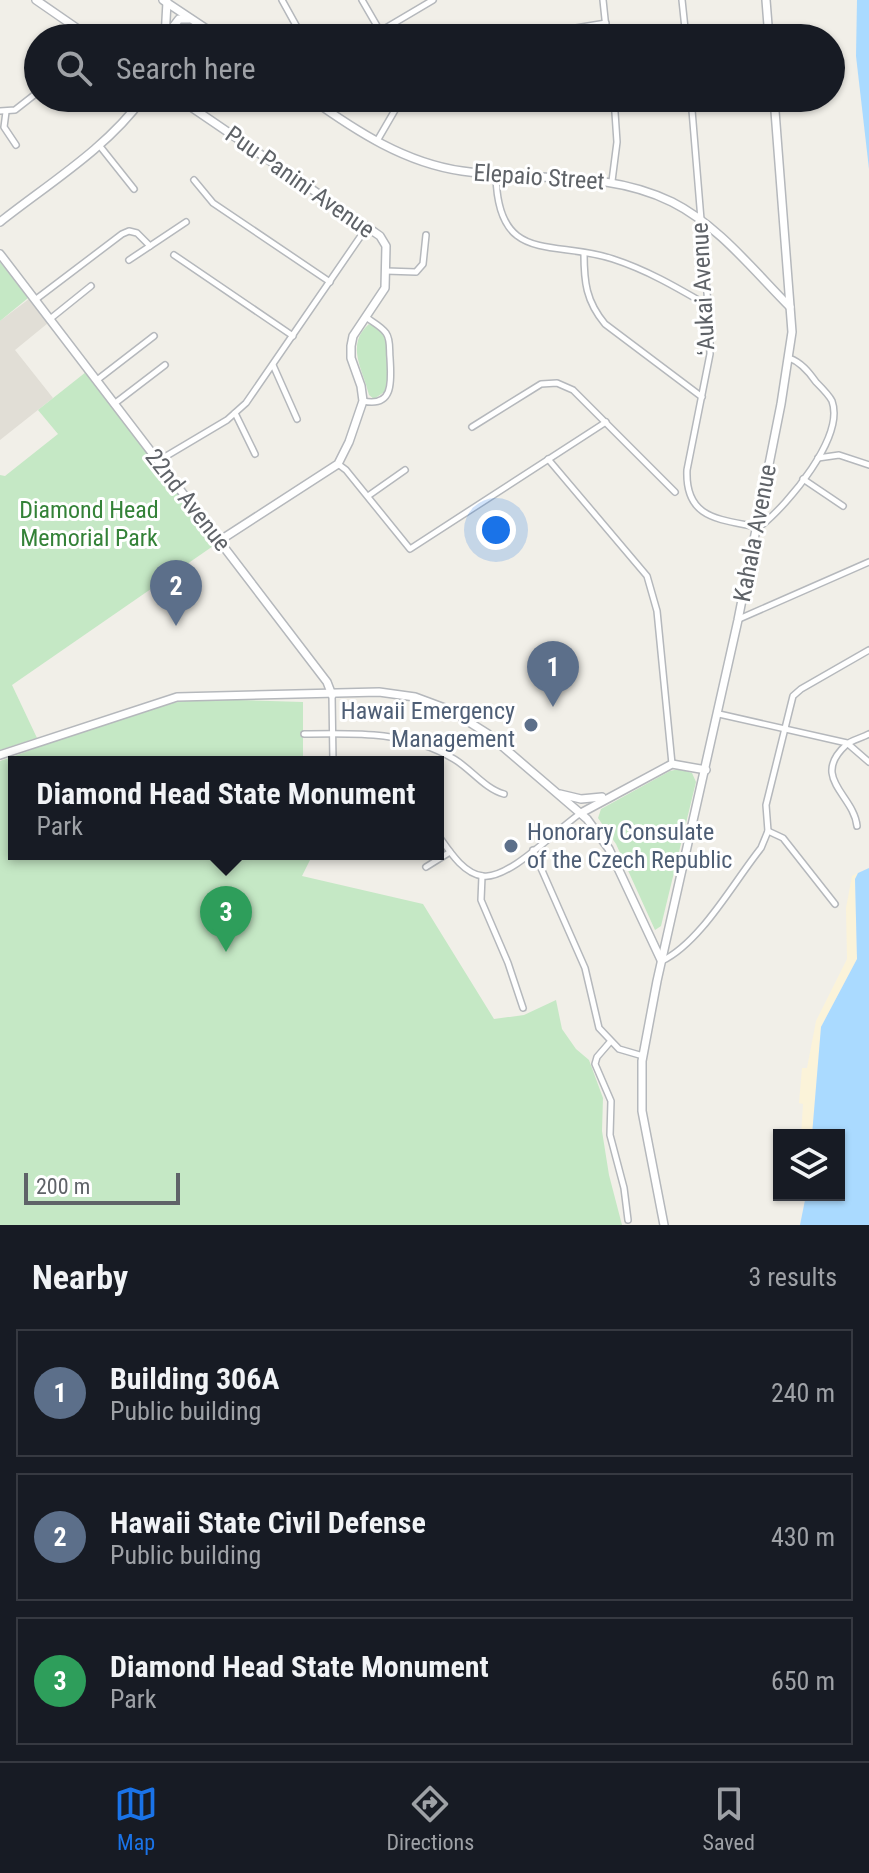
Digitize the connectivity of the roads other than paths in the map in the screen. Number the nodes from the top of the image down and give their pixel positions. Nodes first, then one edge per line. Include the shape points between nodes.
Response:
1 (36, 0) edge
2 (282, 0) edge
3 (362, 0) edge
4 (433, 0) edge
5 (603, 0) edge
6 (682, 0) edge
7 (766, 0) edge
8 (166, 1) edge
9 (192, 19) junction
10 (606, 23) joint
11 (71, 24) edge
12 (165, 24) edge
13 (175, 24) edge
14 (199, 24) edge
15 (295, 24) edge
16 (376, 24) edge
17 (398, 24) edge
18 (600, 24) edge
19 (685, 24) edge
20 (768, 24) edge
21 (24, 103) edge
22 (3, 111) edge
23 (133, 112) edge
24 (199, 112) edge
25 (331, 112) edge
26 (394, 112) edge
27 (614, 112) edge
28 (692, 112) edge
29 (775, 112) edge
30 (376, 142) junction
31 (16, 145) dead end
32 (99, 145) junction
33 (496, 176) junction
34 (194, 180) dead end
35 (612, 181) junction
36 (134, 189) dead end
37 (699, 218) junction
38 (0, 222) edge
39 (186, 222) dead end
40 (367, 227) junction
41 (426, 235) dead end
42 (150, 246) junction
43 (584, 253) junction
44 (0, 254) edge
45 (174, 255) dead end
46 (129, 260) dead end
47 (386, 271) junction
48 (330, 282) junction
49 (91, 286) dead end
50 (35, 300) junction
51 (708, 305) junction
52 (790, 307) junction
53 (366, 317) junction
54 (49, 319) junction
55 (154, 336) dead end
56 (293, 336) junction
57 (789, 358) junction
58 (165, 365) dead end
59 (273, 365) junction
60 (96, 381) junction
61 (702, 397) junction
62 (363, 401) junction
63 (114, 404) junction
64 (235, 413) junction
65 (297, 419) dead end
66 (606, 422) junction
67 (472, 427) dead end
68 (255, 454) dead end
69 (548, 458) junction
70 (818, 458) junction
71 (157, 461) junction
72 (338, 464) junction
73 (869, 465) edge
74 (405, 470) dead end
75 (803, 479) junction
76 (675, 492) dead end
77 (368, 496) junction
78 (843, 506) dead end
79 (757, 527) junction
80 (219, 541) junction
81 (869, 562) edge
82 (738, 620) junction
83 (869, 650) edge
84 (332, 695) junction
85 (719, 714) junction
86 (783, 730) junction
87 (304, 734) dead end
88 (333, 734) junction
89 (869, 734) edge
90 (847, 743) junction
91 (0, 755) edge
92 (333, 756) edge
93 (869, 762) edge
94 (672, 764) junction
95 (706, 770) junction
96 (557, 793) junction
97 (504, 794) dead end
98 (609, 797) junction
99 (581, 813) junction
100 (857, 826) dead end
101 (768, 831) junction
102 (444, 844) edge
103 (533, 850) junction
104 (450, 852) junction
105 (444, 856) edge
106 (437, 860) edge
107 (426, 867) dead end
108 (482, 876) junction
109 (835, 904) dead end
110 (662, 961) junction
111 (523, 1008) dead end
112 (610, 1042) junction
113 (643, 1056) junction
114 (628, 1220) dead end
115 (664, 1225) edge

1 - 11 street
2 - 15 street
3 - 16 street
4 - 17 street
5 - 10 street
6 - 19 street
7 - 20 street
8 - 9 street
8 - 12 street
9 - 13 street
9 - 14 street
10 - 18 street
21 - 22 street
22 - 31 street via 4,127
23 - 32 street
24 - 40 street, Puu Panini Avenue
25 - 30 street, Elepaio Street
26 - 30 street
27 - 35 street
28 - 37 street, ʻAukai Avenue
29 - 52 street, Kahala Avenue
30 - 33 street, Elepaio Street via 425,162
32 - 36 street
32 - 38 street
33 - 35 street, Elepaio Street
33 - 43 street via 497,201 513,231 538,247
34 - 48 street via 213,203
35 - 37 street, Elepaio Street via 670,201
37 - 51 street, ʻAukai Avenue
37 - 52 street, Elepaio Street
39 - 42 street
40 - 47 street, Puu Panini Avenue via 386,246
40 - 48 street
41 - 47 street via 423,264 416,272
42 - 46 street
42 - 50 street via 129,231
43 - 51 street via 645,270
43 - 61 street via 584,280 594,311
44 - 50 street, 22nd Avenue
45 - 56 street
47 - 53 street, Puu Panini Avenue via 385,288
48 - 56 street
49 - 54 street
50 - 54 street, 22nd Avenue
51 - 61 street, ʻAukai Avenue via 710,354
52 - 57 street, Kahala Avenue
53 - 62 street, Puu Panini Avenue via 351,346
53 - 62 street via 388,338 392,381 380,400
54 - 60 street, 22nd Avenue
55 - 60 street
56 - 59 street
57 - 70 street via 803,366 832,401 827,445
57 - 79 street, Kahala Avenue
58 - 63 street
59 - 64 street
59 - 65 street
60 - 63 street, 22nd Avenue
61 - 79 street, ʻAukai Avenue via 687,470 692,502 717,518
62 - 72 street
63 - 71 street, 22nd Avenue
64 - 68 street
64 - 71 street
66 - 67 street via 566,385 549,382
66 - 69 street
66 - 76 street
69 - 77 street via 410,549
69 - 94 street via 647,576 657,611
70 - 73 street via 839,455
70 - 75 street
71 - 80 street, 22nd Avenue
72 - 77 street
72 - 80 street
74 - 77 street
75 - 78 street
75 - 79 street
79 - 82 street, Kahala Avenue
80 - 84 street, 22nd Avenue via 310,657
81 - 82 street
82 - 85 street, Kahala Avenue
83 - 86 street via 801,689 789,705
84 - 88 street, 22nd Avenue
84 - 91 street via 177,697
84 - 96 street via 379,692 415,697 450,710 488,734
85 - 86 street
85 - 95 street, Kahala Avenue
86 - 90 street
86 - 101 street via 766,805
87 - 88 street
88 - 92 street, 22nd Avenue
88 - 97 street via 388,734 428,745
89 - 90 street
90 - 93 street
90 - 100 street via 833,763 832,779
94 - 95 street
94 - 98 street
95 - 110 street, Kahala Avenue
96 - 98 street via 581,799
96 - 99 street
98 - 99 street
99 - 103 street
99 - 110 street via 609,849
101 - 109 street via 783,838
101 - 110 street via 761,848 705,921 678,952
102 - 104 street
103 - 108 street via 505,870
103 - 112 street via 585,968 597,1022
104 - 105 street
104 - 108 street
106 - 107 street
108 - 111 street via 481,900
110 - 113 street, Kahala Avenue
112 - 113 street
112 - 114 street via 595,1064 611,1101 610,1135
113 - 115 street, Kahala Avenue via 641,1103

